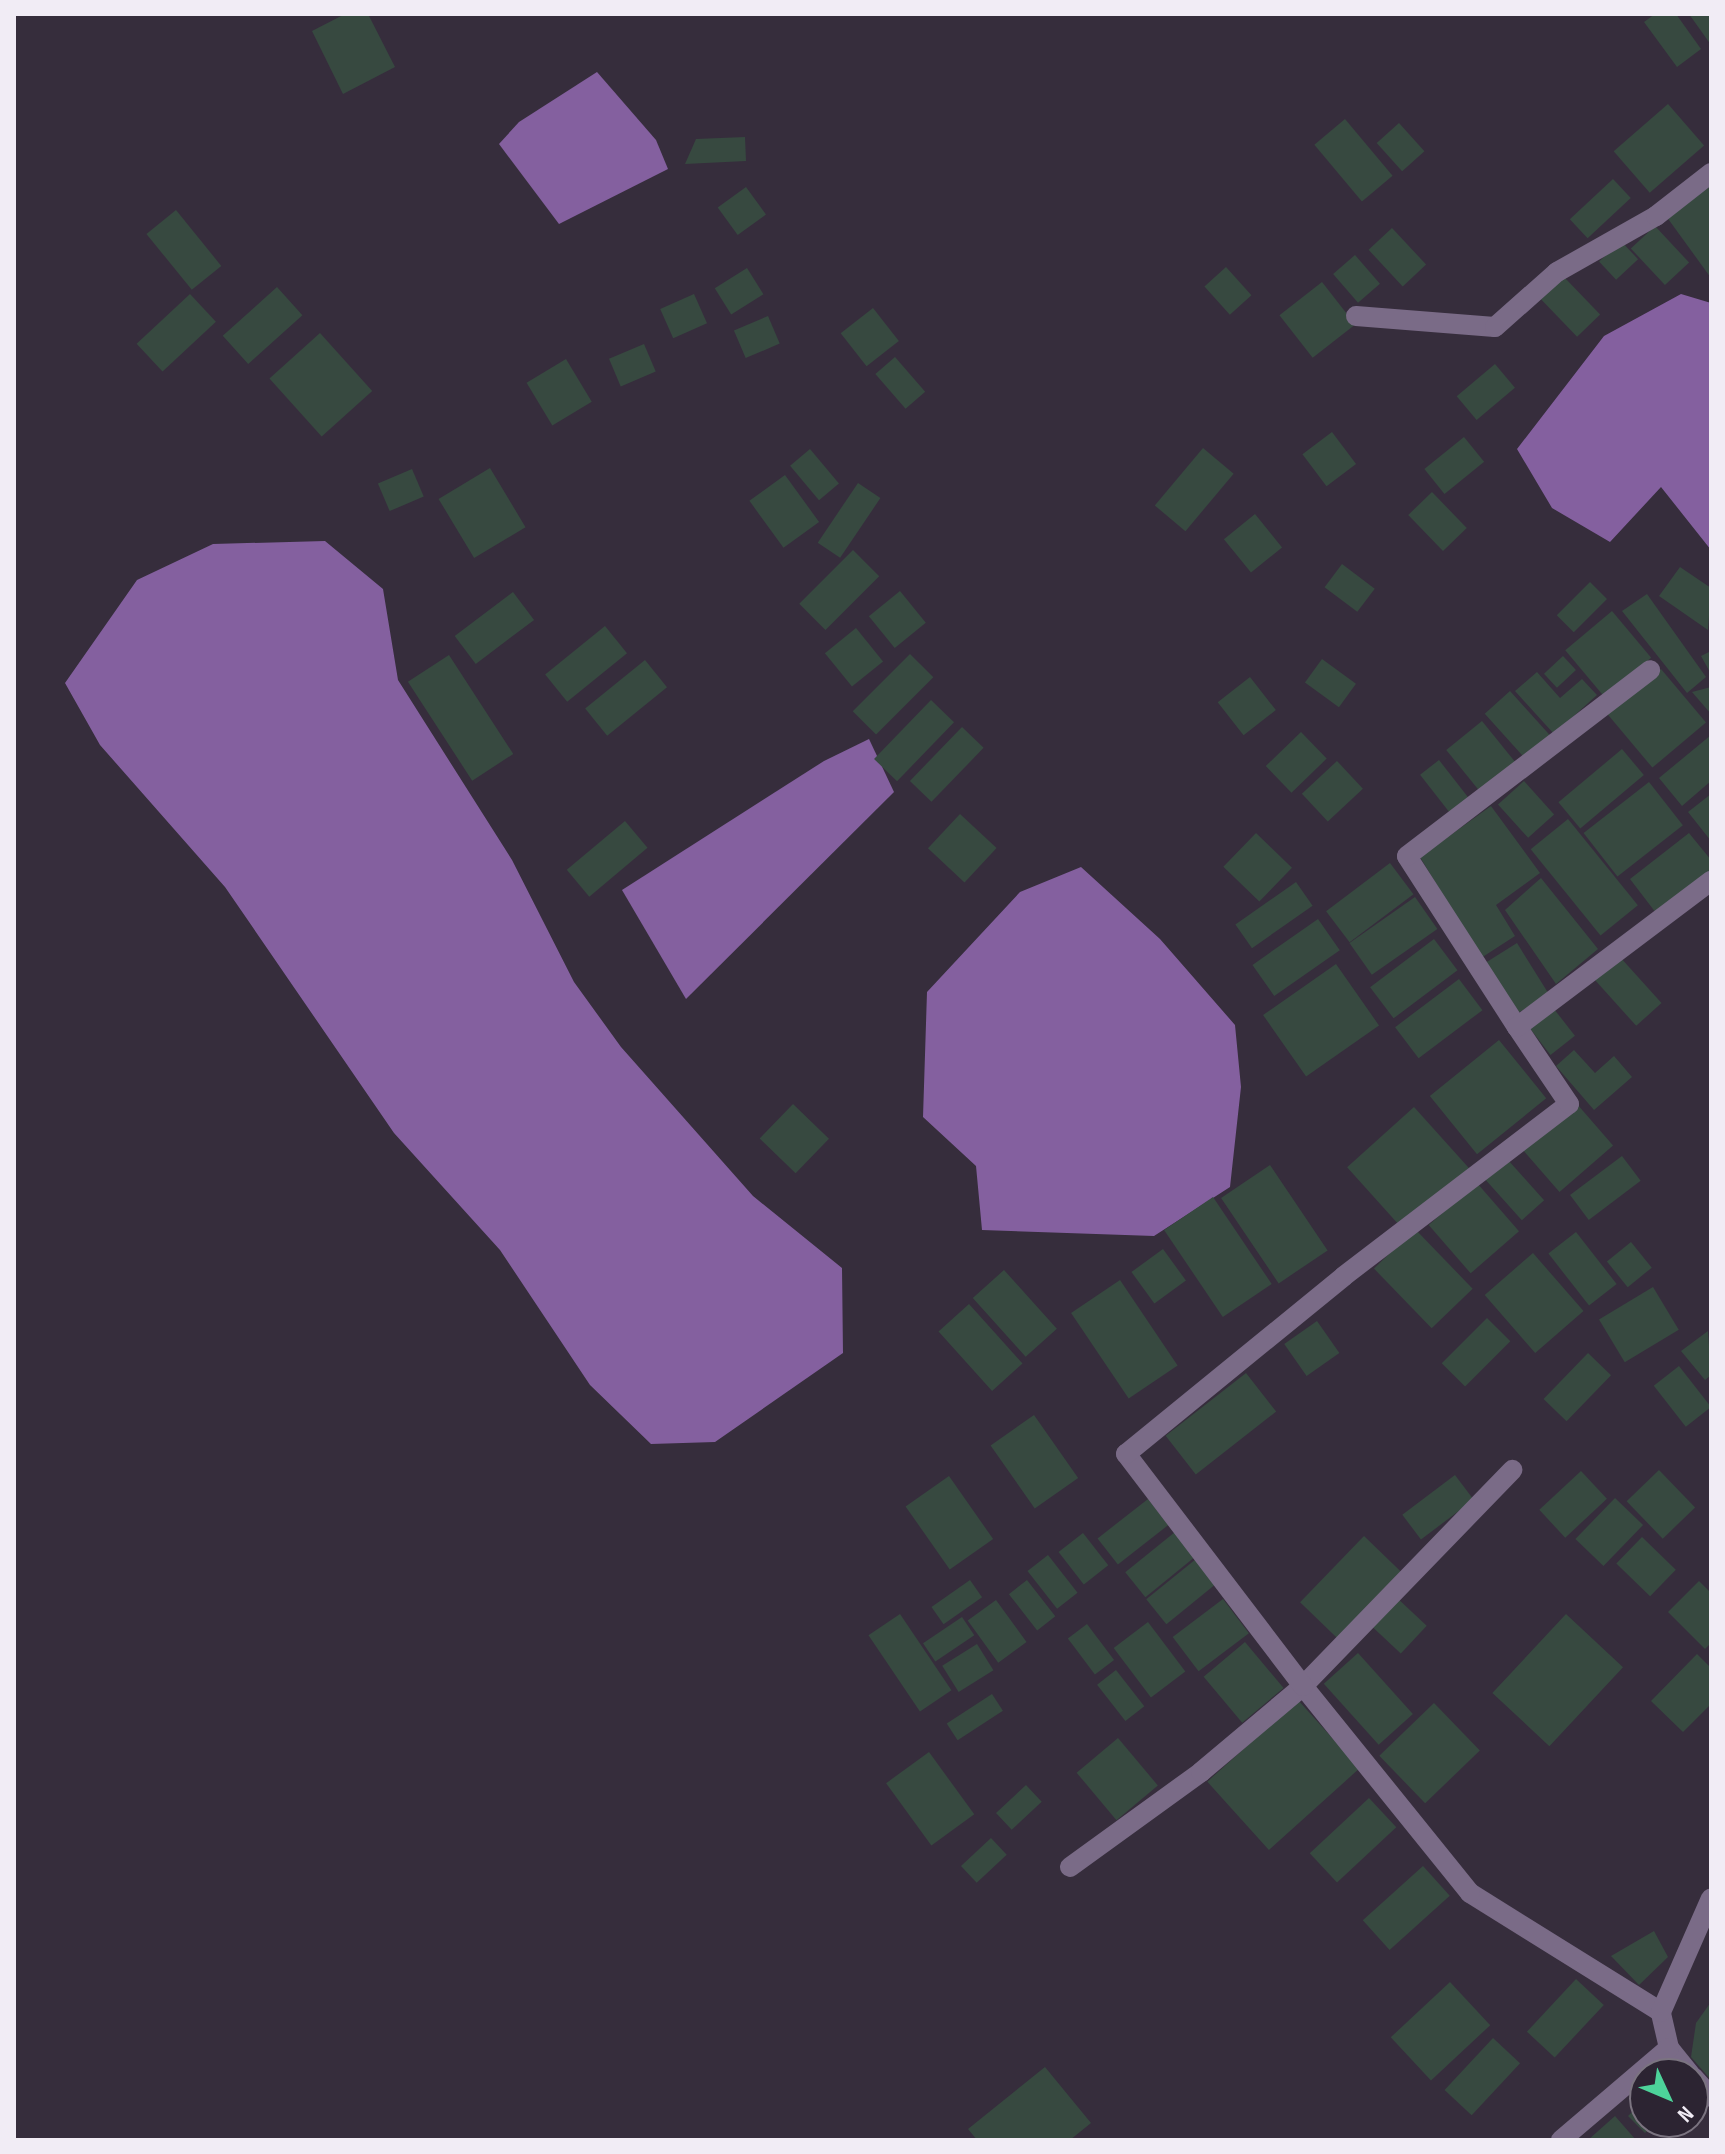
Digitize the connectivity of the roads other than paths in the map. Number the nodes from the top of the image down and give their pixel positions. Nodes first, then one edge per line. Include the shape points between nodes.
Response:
1 (1711, 173) edge
2 (1356, 316) dead end
3 (1650, 670) dead end
4 (1711, 881) edge
5 (1517, 1027) junction
6 (1512, 1470) dead end
7 (1303, 1686) junction
8 (1070, 1867) dead end
9 (1711, 1898) edge
10 (1661, 2012) junction
11 (1669, 2048) junction
12 (1677, 2058) edge
13 (1561, 2140) edge

1 - 2 street via 1656,216 1557,272 1495,327
3 - 5 street via 1407,856
4 - 5 street
5 - 7 street via 1569,1104 1344,1276 1126,1454
6 - 7 street
7 - 8 street via 1201,1772
7 - 10 street via 1470,1893
9 - 10 street
10 - 11 street
11 - 12 street
11 - 13 street

